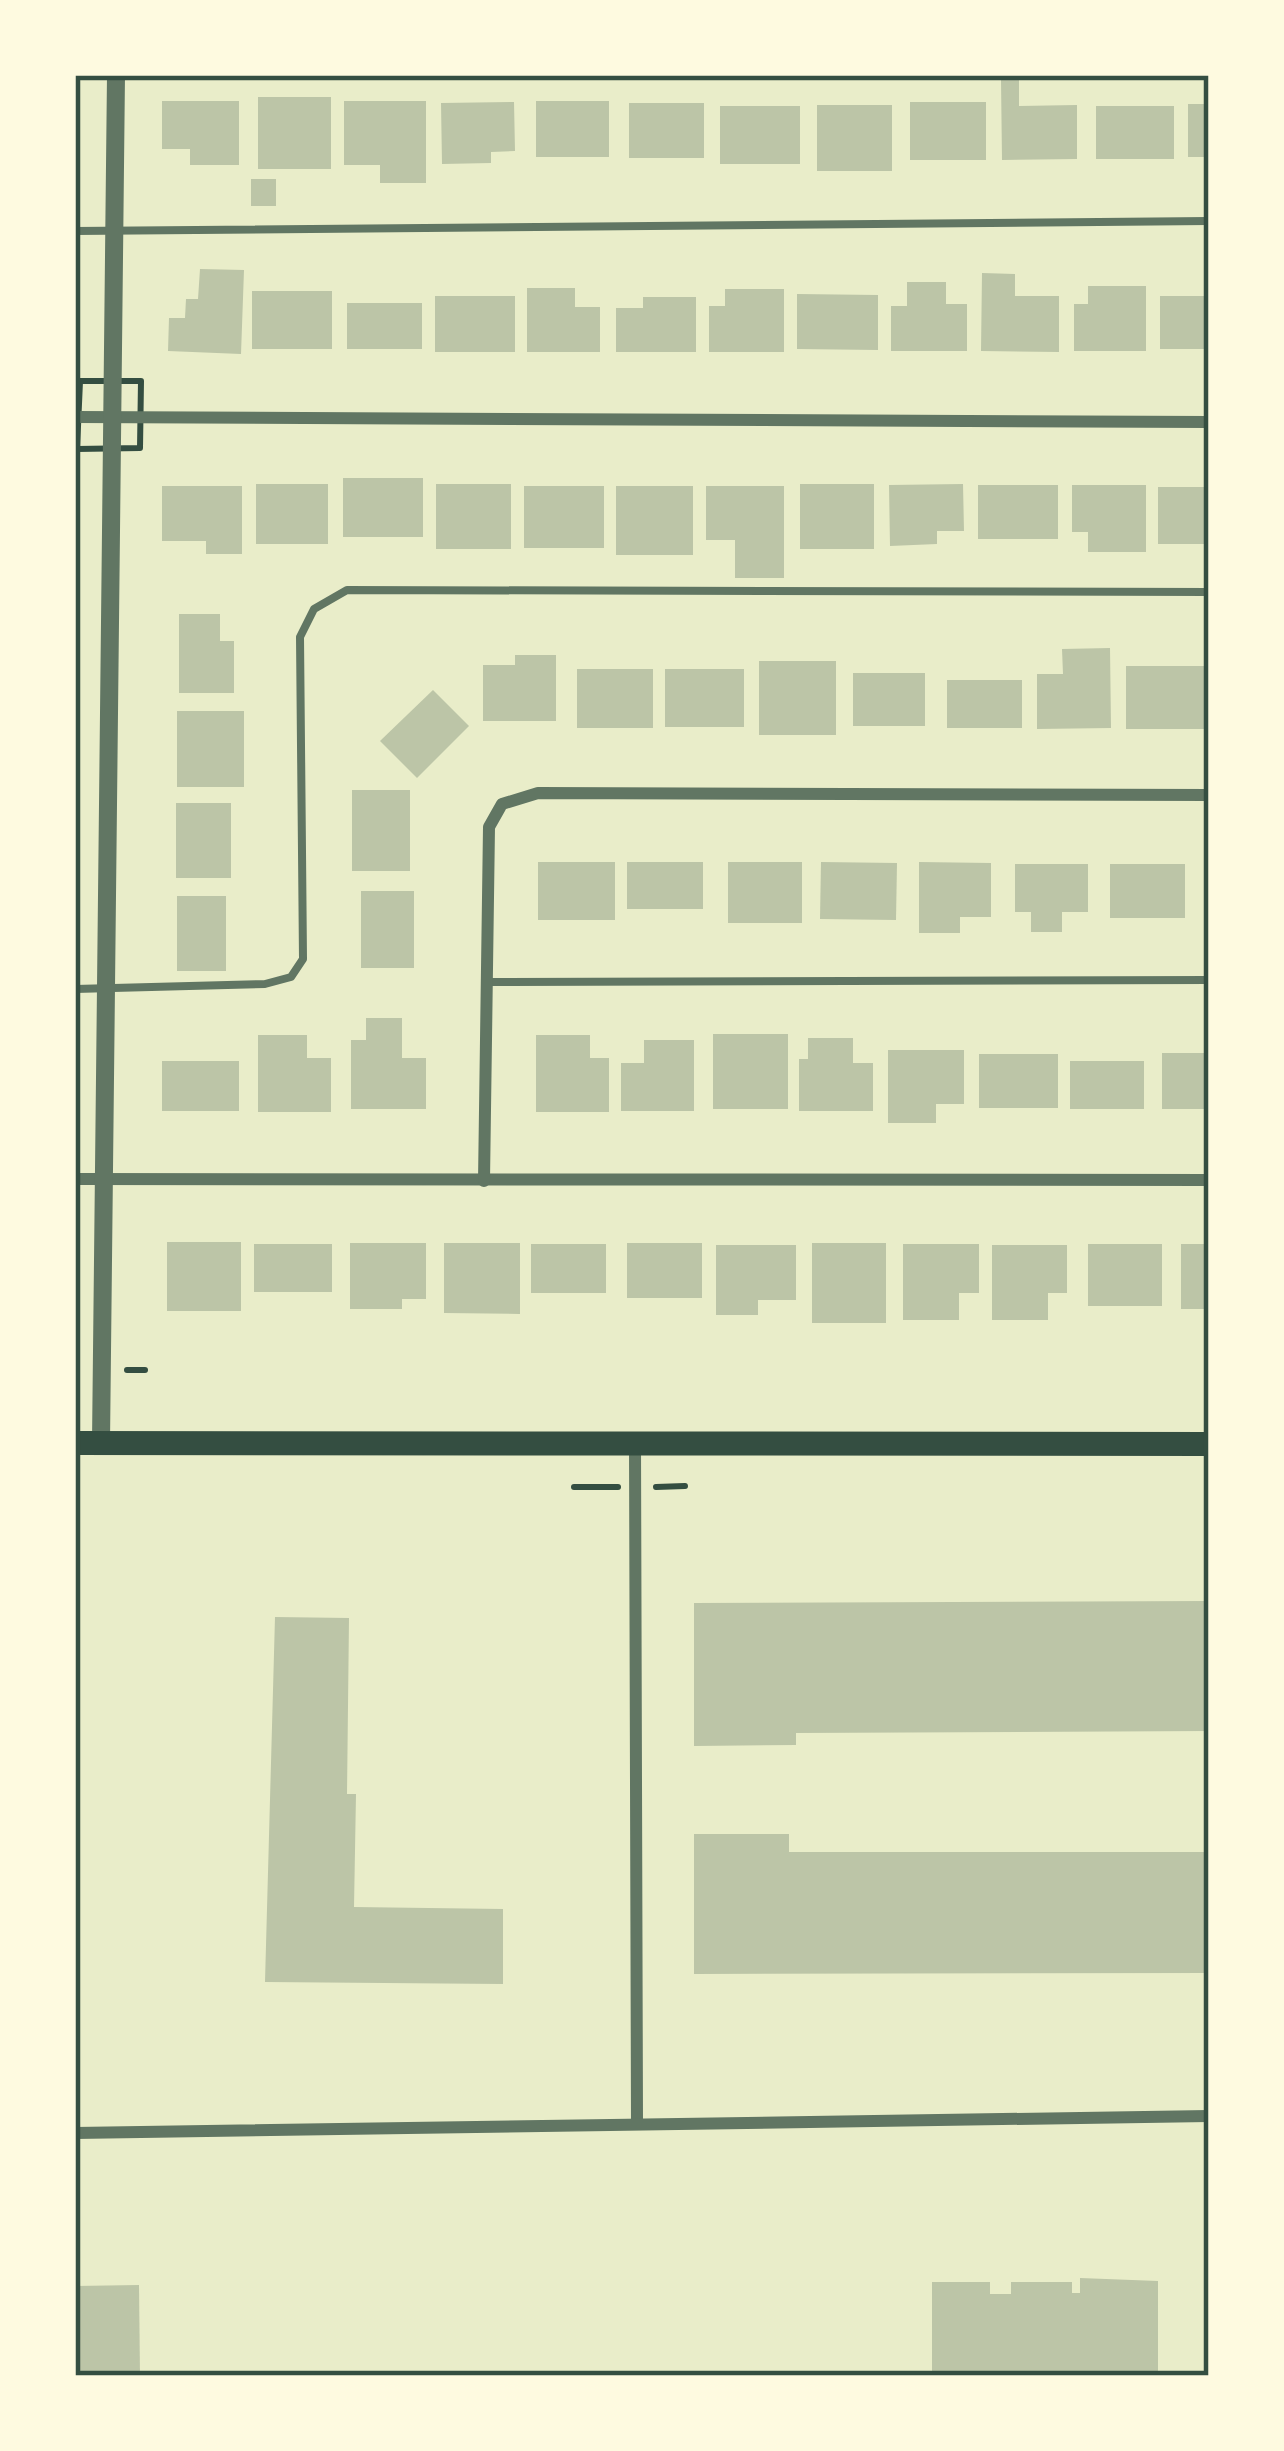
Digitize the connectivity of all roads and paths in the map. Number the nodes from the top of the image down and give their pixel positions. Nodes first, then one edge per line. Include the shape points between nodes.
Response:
1 (116, 75) edge
2 (1209, 221) edge
3 (75, 231) edge
4 (114, 231) junction
5 (75, 417) edge
6 (112, 417) junction
7 (1209, 422) edge
8 (1209, 592) edge
9 (1209, 795) edge
10 (1209, 980) edge
11 (487, 982) junction
12 (75, 989) edge
13 (106, 991) junction
14 (75, 1179) edge
15 (104, 1180) junction
16 (1209, 1180) edge
17 (484, 1181) junction
18 (75, 1443) edge
19 (101, 1443) junction
20 (635, 1443) junction
21 (1209, 1444) edge
22 (1209, 2116) edge
23 (637, 2120) junction
24 (75, 2133) edge

1 - 4 street
2 - 4 lane
3 - 4 lane
4 - 6 street
5 - 6 street
6 - 7 street
6 - 13 street
8 - 13 lane via 347,590 314,609 300,637 303,958 291,977 265,984
9 - 11 street via 538,794 502,804 489,827
10 - 11 lane
11 - 17 street
12 - 13 lane
13 - 15 street
14 - 15 street
15 - 17 street
15 - 19 street
16 - 17 street
18 - 19 main road
19 - 20 main road
20 - 21 main road
20 - 23 street
22 - 23 street
23 - 24 street

